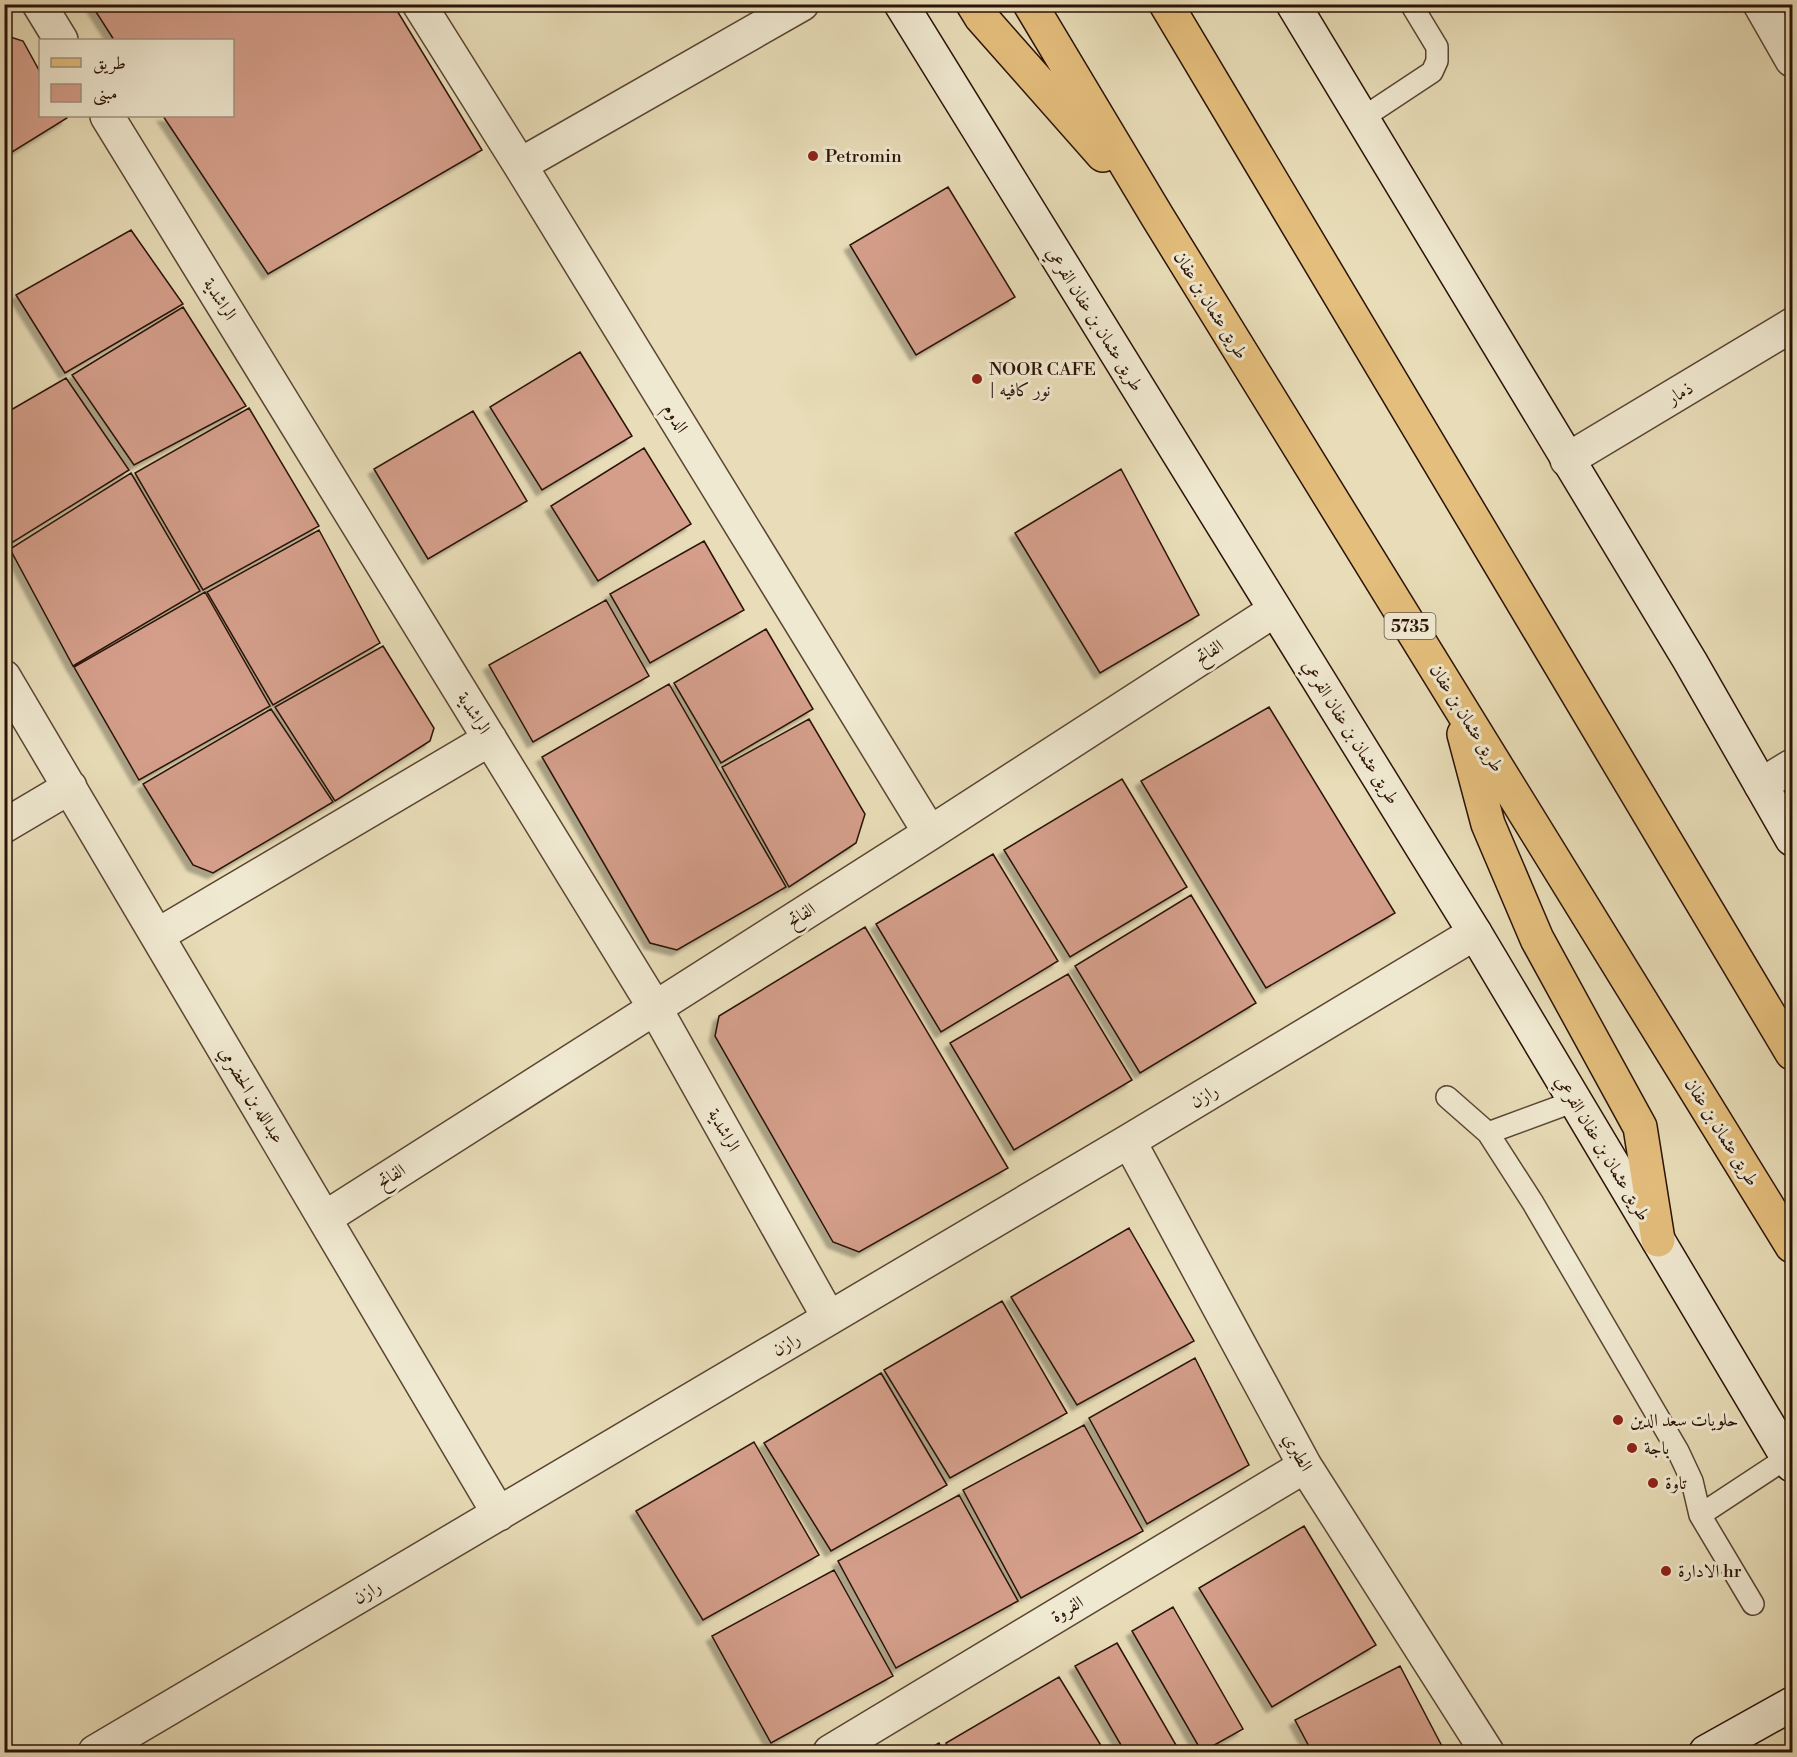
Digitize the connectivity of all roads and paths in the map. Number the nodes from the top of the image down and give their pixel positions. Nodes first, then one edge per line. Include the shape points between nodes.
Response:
1 (39, 4) edge
2 (419, 4) edge
3 (801, 4) edge
4 (901, 4) edge
5 (973, 4) edge
6 (1030, 4) edge
7 (1166, 4) edge
8 (1293, 4) edge
9 (1411, 4) edge
10 (1760, 4) edge
11 (61, 39) edge
12 (1792, 60) edge
13 (108, 117) edge
14 (1361, 119) junction
15 (520, 165) junction
16 (1156, 216) junction
17 (1792, 325) edge
18 (1567, 460) junction
19 (1275, 610) junction
20 (4, 677) edge
21 (1454, 697) junction
22 (490, 739) junction
23 (1792, 766) edge
24 (1761, 785) junction
25 (70, 787) junction
26 (4, 826) edge
27 (930, 833) junction
28 (1792, 839) edge
29 (1475, 933) junction
30 (158, 935) junction
31 (655, 1008) junction
32 (1792, 1053) edge
33 (1447, 1097) dead end
34 (1575, 1101) junction
35 (1488, 1133) junction
36 (1129, 1141) junction
37 (325, 1218) junction
38 (1658, 1240) junction
39 (1792, 1246) edge
40 (830, 1318) junction
41 (1790, 1461) edge
42 (1305, 1466) junction
43 (500, 1514) junction
44 (1700, 1515) junction
45 (1753, 1604) dead end
46 (1792, 1704) edge
47 (95, 1752) edge
48 (830, 1752) edge
49 (1487, 1752) edge
50 (1706, 1752) edge

1 - 11 street
2 - 15 street, الدوم
3 - 15 street
4 - 19 street, طريق عثمان بن عفان الفرعي
5 - 16 main road
6 - 16 main road, طريق عثمان بن عفان / 5735
7 - 32 main road
8 - 14 street
9 - 14 lane via 1437,47 1437,62 1432,72
10 - 12 street
13 - 22 street, الراشدية
14 - 18 street
15 - 27 street, الدوم
16 - 21 main road, طريق عثمان بن عفان / 5735
17 - 18 street, ذمار
18 - 24 street
19 - 27 street, الفاتح
19 - 29 street, طريق عثمان بن عفان الفرعي
20 - 25 street, عبدالله بن الحضرمي
21 - 38 main road via 1488,824 1533,928 1640,1127
21 - 39 main road, طريق عثمان بن عفان / 5735
22 - 30 street
22 - 31 street, الراشدية
23 - 24 street
24 - 28 street
25 - 26 street
25 - 30 street, عبدالله بن الحضرمي
27 - 31 street, الفاتح
29 - 34 street, طريق عثمان بن عفان الفرعي
29 - 36 street, رازن
30 - 37 street, عبدالله بن الحضرمي
31 - 37 street, الفاتح
31 - 40 street, الراشدية
33 - 35 lane
34 - 35 lane
34 - 38 street, طريق عثمان بن عفان الفرعي
35 - 44 lane via 1678,1451 1692,1481
36 - 40 street, رازن
36 - 42 street, الطبري
37 - 43 street, عبدالله بن الحضرمي
38 - 41 street, طريق عثمان بن عفان الفرعي
40 - 43 street, رازن
41 - 44 lane
42 - 48 street, الفروة
42 - 49 street, الطبري
43 - 47 street, رازن
44 - 45 lane
46 - 50 street

